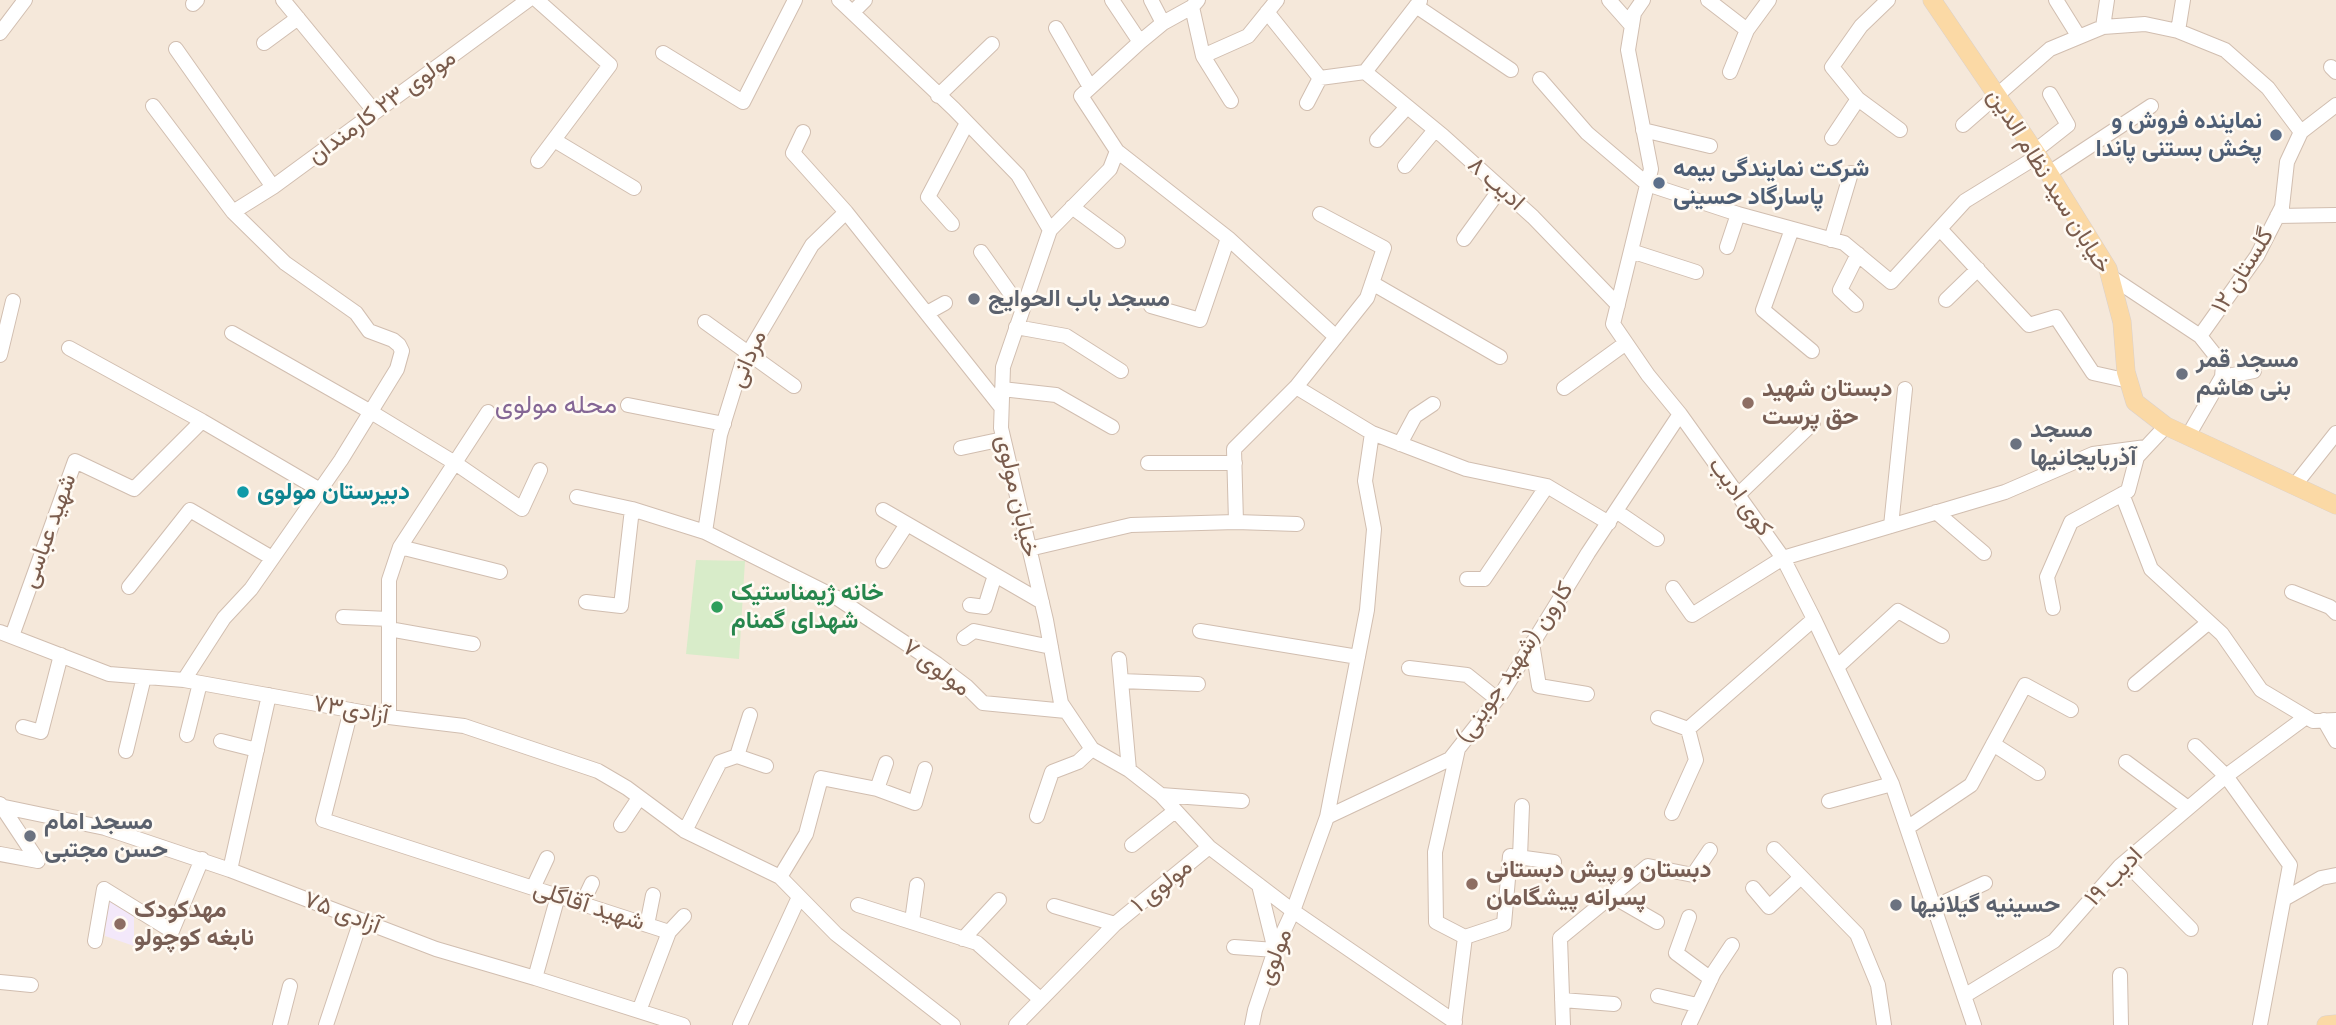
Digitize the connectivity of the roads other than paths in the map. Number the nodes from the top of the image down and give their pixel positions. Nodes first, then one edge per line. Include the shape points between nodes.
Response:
1 (25, 0) edge
2 (283, 0) edge
3 (795, 0) edge
4 (839, 0) edge
5 (864, 0) edge
6 (1112, 0) edge
7 (1151, 0) edge
8 (1277, 0) edge
9 (1609, 0) edge
10 (1643, 0) edge
11 (1708, 0) edge
12 (1769, 0) edge
13 (1888, 0) edge
14 (1932, 0) edge
15 (2056, 0) edge
16 (2107, 0) edge
17 (2183, 0) edge
18 (526, 1) edge
19 (1195, 3) edge
20 (1418, 3) edge
21 (853, 12) junction
22 (1267, 12) junction
23 (298, 18) junction
24 (1163, 23) junction
25 (1632, 26) junction
26 (2103, 27) junction
27 (1056, 28) dead end
28 (1747, 30) junction
29 (2178, 31) junction
30 (0, 33) edge
31 (2080, 37) junction
32 (1140, 42) junction
33 (264, 43) dead end
34 (992, 44) dead end
35 (176, 49) dead end
36 (663, 52) dead end
37 (1203, 56) junction
38 (1511, 70) dead end
39 (1366, 72) junction
40 (1730, 72) dead end
41 (1320, 78) junction
42 (1540, 79) dead end
43 (1090, 87) junction
44 (2050, 94) dead end
45 (938, 96) junction
46 (1997, 96) junction
47 (1858, 99) junction
48 (1231, 101) dead end
49 (1307, 103) dead end
50 (2336, 105) edge
51 (153, 106) dead end
52 (2151, 106) dead end
53 (1407, 107) junction
54 (375, 112) junction
55 (967, 123) junction
56 (1963, 125) dead end
57 (1435, 130) junction
58 (1643, 130) junction
59 (1900, 130) dead end
60 (803, 132) dead end
61 (2301, 132) junction
62 (1832, 138) dead end
63 (1377, 140) dead end
64 (554, 141) junction
65 (1710, 146) dead end
66 (1117, 150) junction
67 (2036, 153) junction
68 (538, 162) dead end
69 (1405, 166) dead end
70 (1851, 173) dead end
71 (2049, 173) junction
72 (1647, 184) junction
73 (273, 187) junction
74 (634, 188) dead end
75 (1501, 188) junction
76 (1072, 207) junction
77 (233, 212) junction
78 (846, 212) junction
79 (1320, 214) dead end
80 (1738, 214) junction
81 (2336, 215) edge
82 (2277, 216) junction
83 (952, 224) dead end
84 (1792, 229) junction
85 (1940, 229) junction
86 (1050, 230) junction
87 (1228, 237) junction
88 (1464, 239) dead end
89 (1831, 240) junction
90 (1118, 241) dead end
91 (1727, 247) dead end
92 (1631, 251) junction
93 (981, 252) dead end
94 (1858, 254) junction
95 (1978, 270) junction
96 (1696, 272) dead end
97 (2110, 277) junction
98 (1373, 283) junction
99 (1946, 300) dead end
100 (13, 301) dead end
101 (945, 303) dead end
102 (1856, 304) dead end
103 (1618, 305) junction
104 (1151, 306) dead end
105 (1022, 310) junction
106 (927, 313) junction
107 (705, 322) dead end
108 (1016, 327) junction
109 (232, 333) dead end
110 (2200, 336) junction
111 (1336, 337) junction
112 (1626, 343) junction
113 (69, 348) dead end
114 (1812, 351) dead end
115 (748, 353) junction
116 (0, 355) edge
117 (1500, 357) dead end
118 (1121, 371) dead end
119 (2255, 371) dead end
120 (2222, 377) junction
121 (2129, 382) junction
122 (794, 386) dead end
123 (1296, 387) junction
124 (1564, 388) dead end
125 (1002, 389) junction
126 (1905, 389) dead end
127 (1433, 404) dead end
128 (628, 405) dead end
129 (1001, 407) junction
130 (370, 412) junction
131 (488, 412) dead end
132 (1680, 414) junction
133 (202, 421) junction
134 (1813, 423) dead end
135 (723, 424) junction
136 (2166, 426) junction
137 (1112, 427) dead end
138 (1372, 433) junction
139 (2336, 433) edge
140 (2188, 436) junction
141 (1003, 439) junction
142 (1400, 444) junction
143 (2146, 447) junction
144 (961, 448) dead end
145 (455, 463) junction
146 (1148, 463) dead end
147 (1235, 463) junction
148 (540, 470) dead end
149 (1547, 486) junction
150 (2294, 486) junction
151 (320, 490) junction
152 (2122, 494) junction
153 (1738, 495) junction
154 (576, 498) dead end
155 (2336, 505) edge
156 (632, 509) junction
157 (884, 510) dead end
158 (1936, 512) junction
159 (1613, 517) junction
160 (1236, 522) junction
161 (907, 524) junction
162 (1297, 524) dead end
163 (1891, 526) junction
164 (705, 532) junction
165 (1657, 539) dead end
166 (400, 547) junction
167 (1029, 549) junction
168 (1984, 552) dead end
169 (272, 558) junction
170 (1783, 558) junction
171 (883, 561) dead end
172 (500, 572) dead end
173 (995, 575) junction
174 (1467, 579) dead end
175 (129, 587) dead end
176 (1673, 588) dead end
177 (2292, 592) dead end
178 (586, 602) dead end
179 (1042, 602) junction
180 (970, 605) dead end
181 (2053, 608) dead end
182 (2336, 613) edge
183 (343, 617) dead end
184 (1814, 619) junction
185 (2209, 622) junction
186 (389, 624) junction
187 (1200, 631) dead end
188 (6, 634) edge
189 (1942, 636) dead end
190 (964, 638) dead end
191 (1532, 643) junction
192 (473, 644) dead end
193 (1051, 647) junction
194 (61, 655) junction
195 (1358, 657) junction
196 (1119, 659) dead end
197 (1838, 667) junction
198 (1409, 668) dead end
199 (144, 677) junction
200 (184, 680) junction
201 (1121, 681) junction
202 (200, 683) junction
203 (1198, 684) dead end
204 (2135, 684) dead end
205 (1587, 694) dead end
206 (269, 695) junction
207 (1497, 699) junction
208 (351, 710) junction
209 (2071, 710) dead end
210 (1066, 711) junction
211 (750, 715) dead end
212 (388, 717) junction
213 (2306, 717) junction
214 (1658, 718) dead end
215 (2330, 720) edge
216 (23, 727) dead end
217 (1688, 729) junction
218 (187, 735) dead end
219 (221, 741) dead end
220 (2336, 741) edge
221 (1993, 744) junction
222 (2194, 746) dead end
223 (1458, 748) junction
224 (1092, 749) junction
225 (257, 750) junction
226 (126, 751) dead end
227 (737, 756) junction
228 (2126, 762) dead end
229 (886, 763) dead end
230 (766, 766) dead end
231 (925, 769) dead end
232 (1129, 769) junction
233 (2038, 773) dead end
234 (2226, 776) junction
235 (1892, 784) junction
236 (877, 789) junction
237 (1161, 795) junction
238 (639, 797) junction
239 (1242, 800) dead end
240 (1829, 801) dead end
241 (0, 805) edge
242 (1522, 806) dead end
243 (2188, 808) junction
244 (1175, 811) junction
245 (1672, 813) dead end
246 (1037, 816) dead end
247 (1327, 817) junction
248 (621, 825) dead end
249 (1907, 828) junction
250 (685, 831) junction
251 (1132, 845) dead end
252 (1209, 847) junction
253 (1774, 849) dead end
254 (1710, 850) dead end
255 (0, 854) edge
256 (1521, 857) junction
257 (547, 858) dead end
258 (202, 859) junction
259 (1554, 862) dead end
260 (2125, 862) junction
261 (230, 870) junction
262 (2336, 875) edge
263 (780, 877) junction
264 (1801, 877) junction
265 (592, 883) dead end
266 (1985, 883) dead end
267 (917, 885) dead end
268 (1259, 886) junction
269 (533, 888) junction
270 (1753, 888) dead end
271 (653, 895) dead end
272 (558, 896) junction
273 (1612, 896) junction
274 (799, 897) junction
275 (2284, 899) junction
276 (999, 900) dead end
277 (582, 904) junction
278 (858, 905) dead end
279 (1054, 906) dead end
280 (1934, 907) junction
281 (1293, 911) junction
282 (684, 916) dead end
283 (1689, 917) dead end
284 (361, 920) junction
285 (912, 921) junction
286 (1657, 922) dead end
287 (1115, 924) junction
288 (647, 925) junction
289 (2191, 929) dead end
290 (669, 932) junction
291 (1465, 937) junction
292 (963, 939) junction
293 (95, 941) dead end
294 (1732, 945) dead end
295 (1234, 947) dead end
296 (1275, 950) junction
297 (2120, 975) dead end
298 (535, 978) junction
299 (1711, 979) junction
300 (0, 982) edge
301 (31, 985) dead end
302 (290, 986) dead end
303 (1658, 996) dead end
304 (1964, 996) junction
305 (1040, 999) junction
306 (1562, 1000) junction
307 (1614, 1004) dead end
308 (1697, 1005) junction
309 (639, 1011) junction
310 (1455, 1023) edge
311 (2336, 1024) edge
312 (280, 1025) edge
313 (326, 1025) edge
314 (683, 1025) edge
315 (740, 1025) edge
316 (953, 1025) edge
317 (1016, 1025) edge
318 (1252, 1025) edge
319 (1563, 1025) edge
320 (1689, 1025) edge
321 (1884, 1025) edge
322 (1974, 1025) edge
323 (2121, 1025) edge
324 (2260, 1025) edge
325 (2326, 1025) edge

1 - 30 street
2 - 23 street
3 - 36 street via 743,102
4 - 21 street
5 - 21 street
6 - 32 street
7 - 24 street
8 - 22 street
9 - 25 street
10 - 25 street, کوی ادیب
11 - 28 street
12 - 28 street
13 - 47 street via 1861,26 1832,67
14 - 46 main road, خیابان سید نظام الدین
15 - 31 street
16 - 26 street
17 - 29 street
18 - 54 street, مولوی ۲۳ کارمندان
18 - 64 street via 610,65
19 - 24 street
19 - 37 street
20 - 38 street
20 - 39 street
21 - 45 street
22 - 37 street via 1248,36
22 - 41 street
23 - 33 street
23 - 54 street
24 - 32 street
25 - 58 street, کوی ادیب via 1628,50
26 - 29 street via 2145,24
26 - 31 street
27 - 43 street
28 - 40 street
29 - 61 street via 2225,50 2268,88
31 - 46 street via 2050,49
32 - 43 street
34 - 45 street
35 - 73 street
37 - 48 street
39 - 41 street
39 - 53 street, ادیب ۸
41 - 49 street
42 - 72 street via 1587,133
43 - 66 street via 1081,96
44 - 67 street via 2068,125
45 - 55 street
46 - 56 street
46 - 67 main road, خیابان سید نظام الدین
47 - 59 street
47 - 62 street
50 - 61 street
51 - 77 street
52 - 71 street
53 - 57 street, ادیب ۸
53 - 63 street
54 - 73 street, مولوی ۲۳ کارمندان
55 - 83 street via 928,197
55 - 86 street via 1018,175
57 - 69 street
57 - 75 street, ادیب ۸
58 - 65 street
58 - 72 street, کوی ادیب via 1651,169
60 - 78 street via 793,153
61 - 82 street, گلستان ۱۲ via 2287,162
64 - 68 street
64 - 74 street
66 - 76 street via 1110,169
66 - 87 street
67 - 71 main road, خیابان سید نظام الدین
67 - 85 street via 1965,201
70 - 89 street
71 - 97 main road, خیابان سید نظام الدین
72 - 80 street
72 - 92 street, کوی ادیب
73 - 77 street, مولوی ۲۳ کارمندان
75 - 88 street
75 - 103 street, ادیب ۸
76 - 86 street
76 - 90 street
77 - 130 street via 285,263 356,313 369,331 399,345 397,369
78 - 106 street
78 - 115 street, مردانی via 812,245
79 - 98 street via 1384,248
80 - 84 street
80 - 91 street
81 - 82 street
82 - 110 street, گلستان ۱۲ via 2257,256
84 - 89 street
84 - 114 street via 1763,310
85 - 94 street via 1891,282
85 - 95 street
86 - 105 street, خیابان مولوی
87 - 104 street via 1200,320
87 - 111 street
89 - 94 street
92 - 96 street
92 - 103 street, کوی ادیب
93 - 105 street
94 - 102 street via 1840,290
95 - 99 street
95 - 121 street via 2029,325 2056,317 2093,373
97 - 110 street
97 - 121 main road, خیابان سید نظام الدین via 2122,322
98 - 111 street via 1367,298
98 - 117 street
100 - 116 street
101 - 106 street
103 - 112 street, کوی ادیب via 1613,324
105 - 108 street, خیابان مولوی
106 - 129 street
107 - 115 street
108 - 118 street via 1066,336
108 - 125 street, خیابان مولوی via 1003,367
109 - 130 street
110 - 120 street, گلستان ۱۲ via 2223,365
111 - 123 street
112 - 124 street
112 - 132 street, کوی ادیب
113 - 133 street
115 - 122 street
115 - 135 street, مردانی
119 - 120 street
120 - 140 street
121 - 136 main road, خیابان سید نظام الدین via 2135,402
123 - 138 street
123 - 147 street via 1234,449
125 - 129 street, خیابان مولوی
125 - 137 street via 1056,395
126 - 163 street
127 - 142 street via 1415,416
128 - 135 street
129 - 141 street, خیابان مولوی
130 - 145 street
130 - 151 street
131 - 145 street
132 - 153 street, کوی ادیب
132 - 159 street, کارون (شهید جوینی)
133 - 151 street
133 - 188 street, شهید عباسی via 134,489 75,460
134 - 153 street
135 - 164 street, مردانی
136 - 140 main road, خیابان سید نظام الدین
136 - 143 street
138 - 142 street
138 - 195 street via 1365,481 1374,529
139 - 150 street
140 - 150 main road, خیابان سید نظام الدین
141 - 144 street
141 - 167 street, خیابان مولوی
142 - 149 street via 1466,468
143 - 152 street via 2137,457 2128,491
143 - 158 street via 2093,454 2005,492
145 - 148 street via 522,509
145 - 166 street
146 - 147 street
147 - 160 street
149 - 159 street
149 - 174 street via 1484,579
150 - 155 main road, خیابان سید نظام الدین
151 - 169 street
152 - 181 street via 2071,522 2048,577
152 - 185 street via 2151,569
153 - 170 street, کوی ادیب
154 - 156 street, مولوی ۷
156 - 164 street, مولوی ۷
156 - 178 street via 621,606
157 - 161 street
158 - 163 street
158 - 168 street
159 - 165 street
159 - 191 street, کارون (شهید جوینی)
160 - 162 street
160 - 167 street via 1131,526
161 - 171 street
161 - 173 street
163 - 170 street
164 - 210 street, مولوی ۷ via 837,598 937,664 983,703
166 - 172 street
166 - 186 street via 389,580
167 - 179 street, خیابان مولوی
169 - 175 street via 190,510
169 - 200 street via 224,618
170 - 176 street via 1692,615
170 - 184 street, کوی ادیب
173 - 179 street
173 - 180 street via 985,607
177 - 182 street
179 - 193 street, خیابان مولوی
183 - 186 street
184 - 197 street, کوی ادیب
184 - 217 street
185 - 204 street
185 - 213 street via 2261,690
186 - 192 street
186 - 212 street
187 - 195 street
188 - 194 street, آزادی۷۳
189 - 197 street via 1898,611
190 - 193 street via 974,631
191 - 205 street via 1539,686
191 - 207 street, کارون (شهید جوینی)
193 - 210 street, خیابان مولوی
194 - 199 street, آزادی۷۳ via 109,674
194 - 216 street via 41,732
195 - 247 street
196 - 201 street
197 - 235 street, کوی ادیب
198 - 207 street via 1466,675
199 - 200 street, آزادی۷۳
199 - 226 street
200 - 202 street, آزادی۷۳
201 - 203 street
201 - 232 street
202 - 206 street, آزادی۷۳
202 - 218 street
206 - 208 street, آزادی۷۳
206 - 225 street
207 - 223 street, کارون (شهید جوینی)
208 - 212 street, آزادی۷۳
208 - 269 street, شهید آقاگلی via 323,820
209 - 221 street via 2025,685
210 - 224 street, خیابان مولوی
211 - 227 street
212 - 238 street, آزادی۷۳ via 464,726 515,742 598,771
213 - 215 street
213 - 234 street, ادیب ۱۹
214 - 217 street
215 - 220 street
217 - 245 street via 1696,760
219 - 225 street
221 - 233 street
221 - 249 street via 1971,785
222 - 234 street
223 - 247 street, کارون (شهید جوینی) via 1450,759
223 - 291 street via 1436,852 1436,922
224 - 232 street, خیابان مولوی
224 - 246 street via 1079,762 1052,772
225 - 261 street
227 - 230 street
227 - 250 street via 720,762
228 - 243 street
229 - 236 street
231 - 236 street via 915,803
232 - 237 street, خیابان مولوی
234 - 243 street, ادیب ۱۹
234 - 275 street via 2290,865
235 - 240 street
235 - 249 street, کوی ادیب
236 - 263 street via 821,778 806,834
237 - 239 street
237 - 244 street, خیابان مولوی
238 - 248 street
238 - 250 street, آزادی۷۳
241 - 255 street via 38,861
241 - 258 street, آزادی ۷۵ via 105,828
242 - 256 street
243 - 260 street, ادیب ۱۹
244 - 251 street
244 - 252 street, خیابان مولوی
247 - 281 street
249 - 280 street, کوی ادیب
250 - 263 street, آزادی۷۳
252 - 268 street, مولوی
252 - 287 street, مولوی ۱
253 - 264 street
254 - 273 street via 1693,874 1648,866
256 - 259 street
256 - 291 street via 1510,856 1504,923
257 - 269 street
258 - 261 street, آزادی ۷۵
258 - 293 street via 172,931 104,889
260 - 289 street
260 - 304 street, ادیب ۱۹ via 2054,941
261 - 284 street, آزادی ۷۵
262 - 275 street via 2321,878
263 - 274 street
264 - 270 street via 1769,907
264 - 321 street via 1857,933 1878,985
265 - 277 street
266 - 280 street
267 - 285 street
268 - 281 street, مولوی
268 - 296 street
269 - 272 street, شهید آقاگلی
271 - 288 street
272 - 277 street, شهید آقاگلی
272 - 298 street
273 - 286 street
273 - 306 street via 1560,938
274 - 315 street
274 - 316 street via 835,934
275 - 324 street
276 - 292 street
277 - 288 street, شهید آقاگلی
278 - 285 street
279 - 287 street
280 - 304 street, کوی ادیب
281 - 296 street, مولوی
281 - 310 street
282 - 290 street
283 - 299 street via 1676,953
284 - 298 street, آزادی ۷۵ via 436,949
284 - 313 street
285 - 292 street
287 - 305 street, مولوی ۱
288 - 290 street, شهید آقاگلی
290 - 309 street, شهید آقاگلی
291 - 310 street
292 - 305 street via 977,943
294 - 299 street
295 - 296 street
296 - 318 street, مولوی
297 - 323 street
298 - 309 street, آزادی ۷۵
299 - 308 street
300 - 301 street
302 - 312 street
303 - 308 street
304 - 322 street, کوی ادیب
305 - 317 street, مولوی ۱
306 - 307 street
306 - 319 street
308 - 320 street
309 - 314 street, آزادی ۷۵
311 - 325 main road

